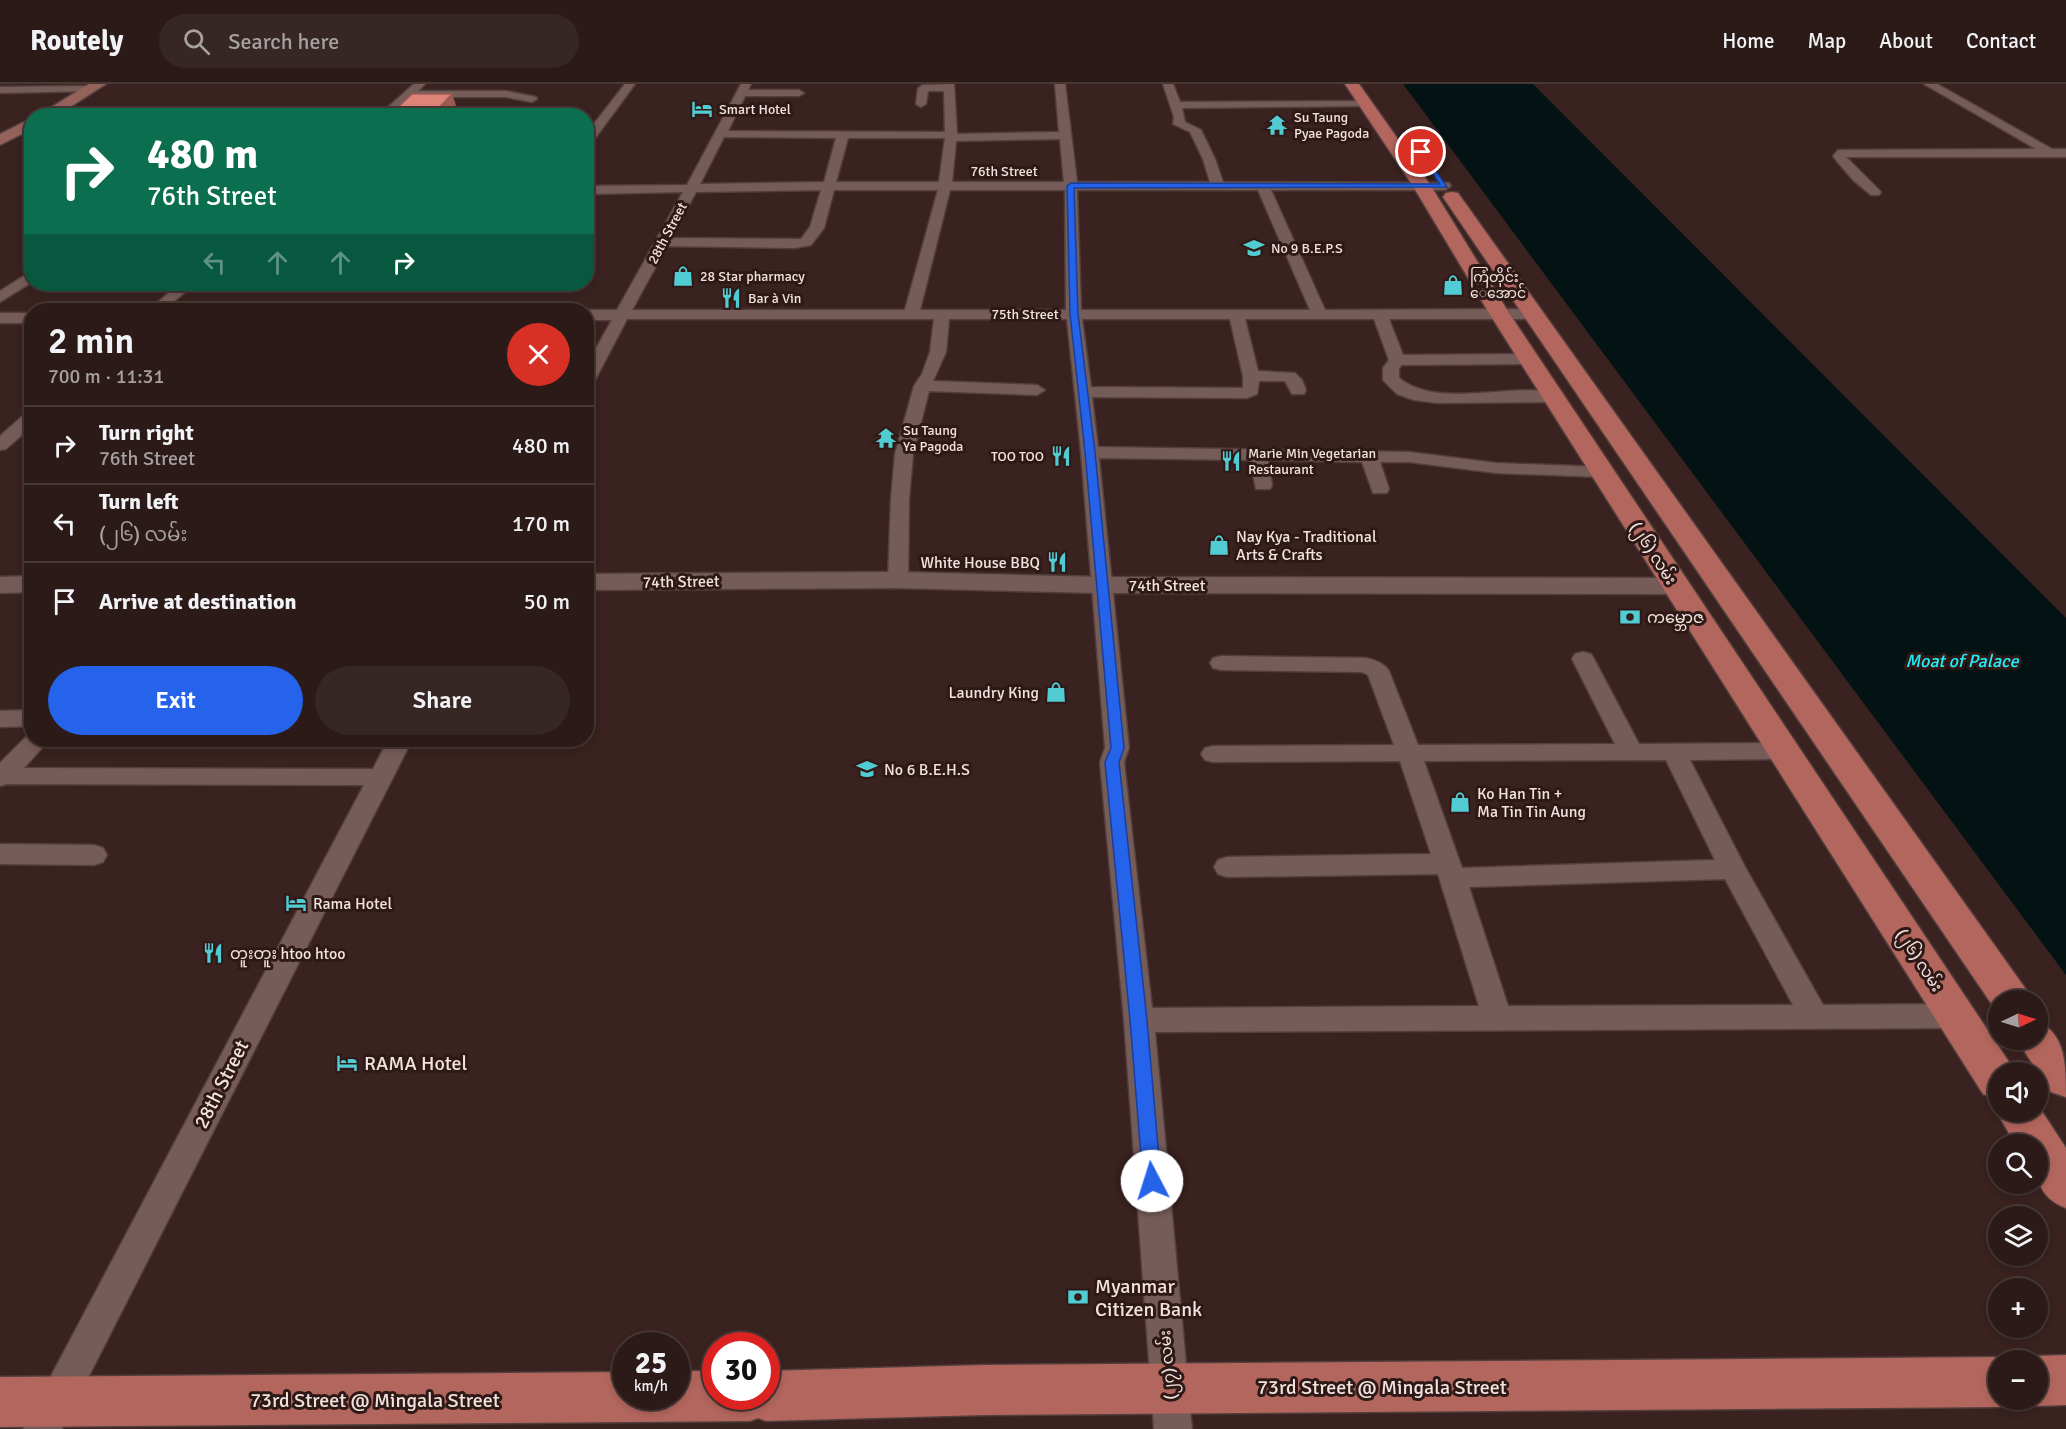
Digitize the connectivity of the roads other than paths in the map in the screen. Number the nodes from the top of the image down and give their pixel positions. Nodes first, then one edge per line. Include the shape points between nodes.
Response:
1 (420, 84) edge
2 (526, 84) edge
3 (630, 84) edge
4 (1060, 84) edge
5 (1167, 84) edge
6 (1929, 84) edge
7 (949, 86) edge
8 (95, 87) edge
9 (744, 89) edge
10 (0, 90) edge
11 (1363, 90) edge
12 (799, 93) dead end
13 (408, 94) junction
14 (514, 95) junction
15 (532, 99) dead end
16 (921, 104) dead end
17 (1176, 105) junction
18 (58, 108) edge
19 (392, 108) edge
20 (24, 127) edge
21 (594, 132) edge
22 (722, 134) junction
23 (843, 135) junction
24 (1064, 135) junction
25 (4, 136) edge
26 (950, 137) junction
27 (2060, 157) edge
28 (828, 186) junction
29 (945, 186) junction
30 (1071, 186) junction
31 (1434, 186) junction
32 (1218, 187) junction
33 (1263, 187) junction
34 (690, 188) junction
35 (594, 190) edge
36 (1875, 192) dead end
37 (662, 242) junction
38 (24, 281) edge
39 (179, 291) edge
40 (0, 298) edge
41 (165, 303) edge
42 (1319, 313) junction
43 (1379, 313) junction
44 (1499, 313) junction
45 (622, 314) junction
46 (911, 314) junction
47 (942, 314) junction
48 (1074, 314) junction
49 (1236, 314) junction
50 (1534, 314) junction
51 (594, 315) edge
52 (0, 318) edge
53 (24, 318) edge
54 (1528, 359) junction
55 (1397, 360) junction
56 (594, 367) edge
57 (1251, 376) junction
58 (922, 386) junction
59 (1037, 390) dead end
60 (1298, 390) dead end
61 (1083, 392) junction
62 (1553, 397) junction
63 (24, 424) edge
64 (0, 445) edge
65 (1090, 452) junction
66 (1257, 455) junction
67 (1369, 456) junction
68 (1602, 472) junction
69 (1263, 485) dead end
70 (1380, 489) dead end
71 (898, 580) junction
72 (594, 582) edge
73 (24, 584) edge
74 (0, 585) edge
75 (1101, 585) junction
76 (1676, 586) junction
77 (1583, 659) dead end
78 (1221, 663) dead end
79 (0, 718) edge
80 (24, 718) edge
81 (30, 747) edge
82 (396, 747) edge
83 (1630, 750) junction
84 (1673, 750) junction
85 (1784, 751) junction
86 (1409, 752) junction
87 (1214, 754) dead end
88 (1, 777) edge
89 (380, 777) junction
90 (0, 854) edge
91 (94, 855) dead end
92 (1227, 867) dead end
93 (1733, 869) junction
94 (1451, 871) junction
95 (2004, 990) edge
96 (1957, 1016) junction
97 (1815, 1017) junction
98 (1497, 1018) junction
99 (1138, 1020) junction
100 (2045, 1050) edge
101 (1988, 1065) edge
102 (2066, 1079) edge
103 (2024, 1122) edge
104 (2066, 1187) edge
105 (2066, 1380) edge
106 (2048, 1381) edge
107 (1988, 1382) edge
108 (780, 1396) edge
109 (702, 1397) edge
110 (0, 1402) edge
111 (1171, 1409) edge
112 (50, 1415) edge

1 - 13 street
2 - 14 street
3 - 21 street
4 - 24 street, (၂၇) လမ်း
5 - 17 street
6 - 27 street
7 - 16 street via 923,88
7 - 26 street
8 - 10 street
8 - 18 main road
9 - 12 street
9 - 22 street, 28th Street
11 - 17 street via 1284,100
11 - 31 main road, (၂၆) လမ်း
13 - 14 street
13 - 19 street
14 - 15 street
17 - 32 street via 1179,124 1195,130
20 - 25 main road
22 - 23 street
22 - 34 street, 28th Street
23 - 26 street
23 - 28 street
24 - 26 street
24 - 30 street, (၂၇) လမ်း
26 - 29 street
27 - 36 street via 1842,153 1839,156
28 - 29 street, 76th Street
28 - 34 street, 76th Street
28 - 37 street via 817,228 806,242
29 - 30 street, 76th Street
29 - 46 street
30 - 32 street, 76th Street
30 - 48 street, (၂၇) လမ်း
31 - 33 street, 76th Street
31 - 44 main road, (၂၆) လမ်း
31 - 50 main road, (၂၆) လမ်း
32 - 33 street, 76th Street
33 - 42 street
34 - 35 street, 76th Street
34 - 37 street, 28th Street
37 - 45 street, 28th Street
38 - 40 street
39 - 41 street
42 - 43 street, 75th Street
42 - 49 street, 75th Street
43 - 44 street, 75th Street
43 - 55 street
44 - 50 street, 75th Street
44 - 54 main road, (၂၆) လမ်း
45 - 46 street, 75th Street
45 - 51 street, 75th Street
45 - 56 street, 28th Street
46 - 47 street, 75th Street
47 - 48 street, 75th Street
47 - 58 street via 938,352
48 - 49 street, 75th Street
48 - 61 street, (၂၇) လမ်း
49 - 57 street
50 - 95 main road, (၂၆) လမ်း
52 - 53 street
54 - 55 street
54 - 62 main road, (၂၆) လမ်း
55 - 62 street via 1391,368 1391,380 1414,395
57 - 60 street via 1289,376
57 - 61 street via 1251,390 1247,393
58 - 59 street
58 - 71 street via 904,454
61 - 65 street, (၂၇) လမ်း
62 - 68 main road, (၂၆) လမ်း
63 - 64 street
65 - 66 street
65 - 75 street, (၂၇) လမ်း
66 - 67 street
66 - 69 street
67 - 68 street via 1496,468
67 - 70 street
68 - 76 main road, (၂၆) လမ်း
71 - 72 street, 74th Street
71 - 75 street, 74th Street
73 - 74 street
75 - 76 street, 74th Street
75 - 99 street, (၂၇) လမ်း via 1117,748 1112,762
76 - 85 main road, (၂၆) လမ်း
77 - 83 street
78 - 86 street via 1366,665 1378,671
79 - 80 street
81 - 88 street
82 - 89 street, 28th Street
83 - 84 street
83 - 86 street
84 - 85 street
84 - 93 street
85 - 96 main road, (၂၆) လမ်း
86 - 87 street
86 - 94 street
88 - 89 street
89 - 112 street, 28th Street
90 - 91 street
92 - 94 street
93 - 94 street
93 - 97 street
94 - 98 street
96 - 97 street
96 - 101 main road, (၂၆) လမ်း
97 - 98 street
98 - 99 street
99 - 111 street, (၂၇) လမ်း
100 - 102 main road
103 - 104 main road
105 - 106 main road
107 - 111 main road, 73rd Street @ Mingala Street
108 - 111 main road, 73rd Street @ Mingala Street via 984,1390
109 - 112 main road, 73rd Street @ Mingala Street
110 - 112 main road, 73rd Street @ Mingala Street

